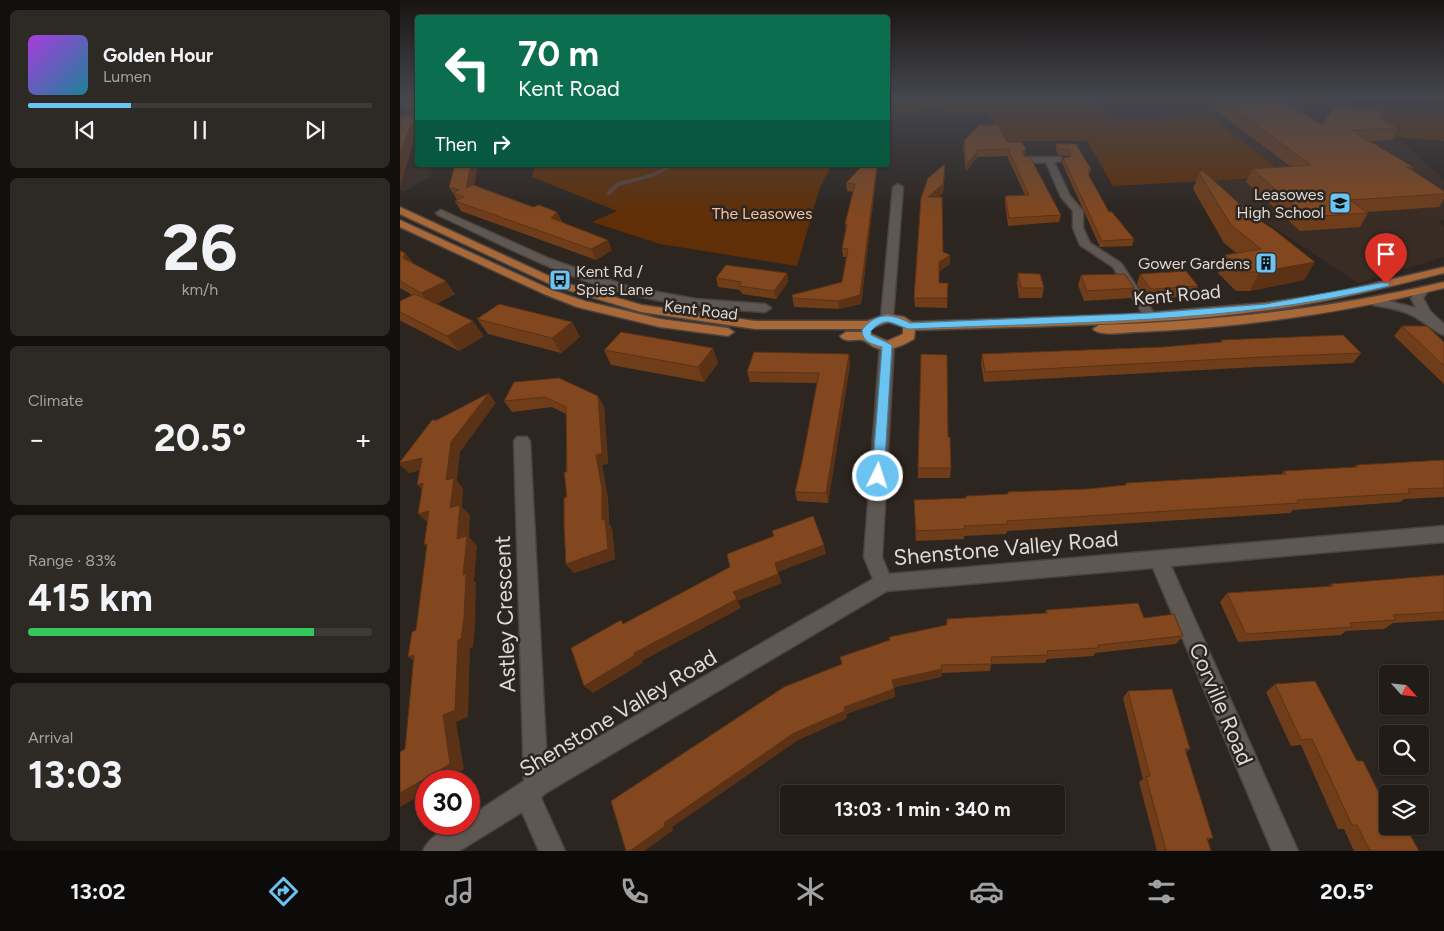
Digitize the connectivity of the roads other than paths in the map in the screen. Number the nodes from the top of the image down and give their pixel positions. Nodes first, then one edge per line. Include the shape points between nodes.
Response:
1 (1065, 159) edge
2 (1028, 160) edge
3 (1049, 160) junction
4 (898, 186) dead end
5 (400, 210) edge
6 (441, 213) dead end
7 (400, 223) edge
8 (1444, 270) edge
9 (1444, 285) edge
10 (1422, 291) junction
11 (655, 296) junction
12 (1377, 302) junction
13 (641, 308) junction
14 (765, 308) dead end
15 (1150, 316) junction
16 (886, 318) junction
17 (1432, 321) junction
18 (868, 330) junction
19 (1444, 330) edge
20 (909, 331) junction
21 (887, 345) junction
22 (522, 441) dead end
23 (1444, 534) edge
24 (1158, 558) junction
25 (884, 583) junction
26 (532, 790) junction
27 (436, 851) edge
28 (552, 851) edge
29 (1284, 851) edge

1 - 3 street
2 - 3 street
3 - 15 street via 1066,196 1078,211 1078,228 1085,245 1117,265
4 - 16 street
5 - 13 main road, Kent Road via 558,284
6 - 11 street, Kent Road via 571,271
7 - 18 main road, Kent Road via 548,292 616,314 754,335
8 - 15 main road, Kent Road via 1266,307
9 - 10 main road, Kent Road
10 - 12 main road, Kent Road
10 - 17 street via 1417,298
11 - 13 street, Kent Road
11 - 14 street, Kent Road via 720,306
12 - 17 street via 1411,310
12 - 20 main road, Kent Road via 1253,320 1151,327
13 - 18 main road, Kent Road via 756,324
15 - 20 main road, Kent Road
16 - 18 main road, Kent Road
16 - 20 main road, Kent Road via 900,320
17 - 19 street
18 - 21 main road, Kent Road via 878,344
20 - 21 main road, Kent Road via 896,344
21 - 25 street via 873,557
22 - 26 street, Astley Crescent
23 - 24 street, Shenstone Valley Road
24 - 25 street, Shenstone Valley Road
24 - 29 street, Corville Road
25 - 26 street, Shenstone Valley Road
26 - 27 street, Shenstone Valley Road
26 - 28 street

